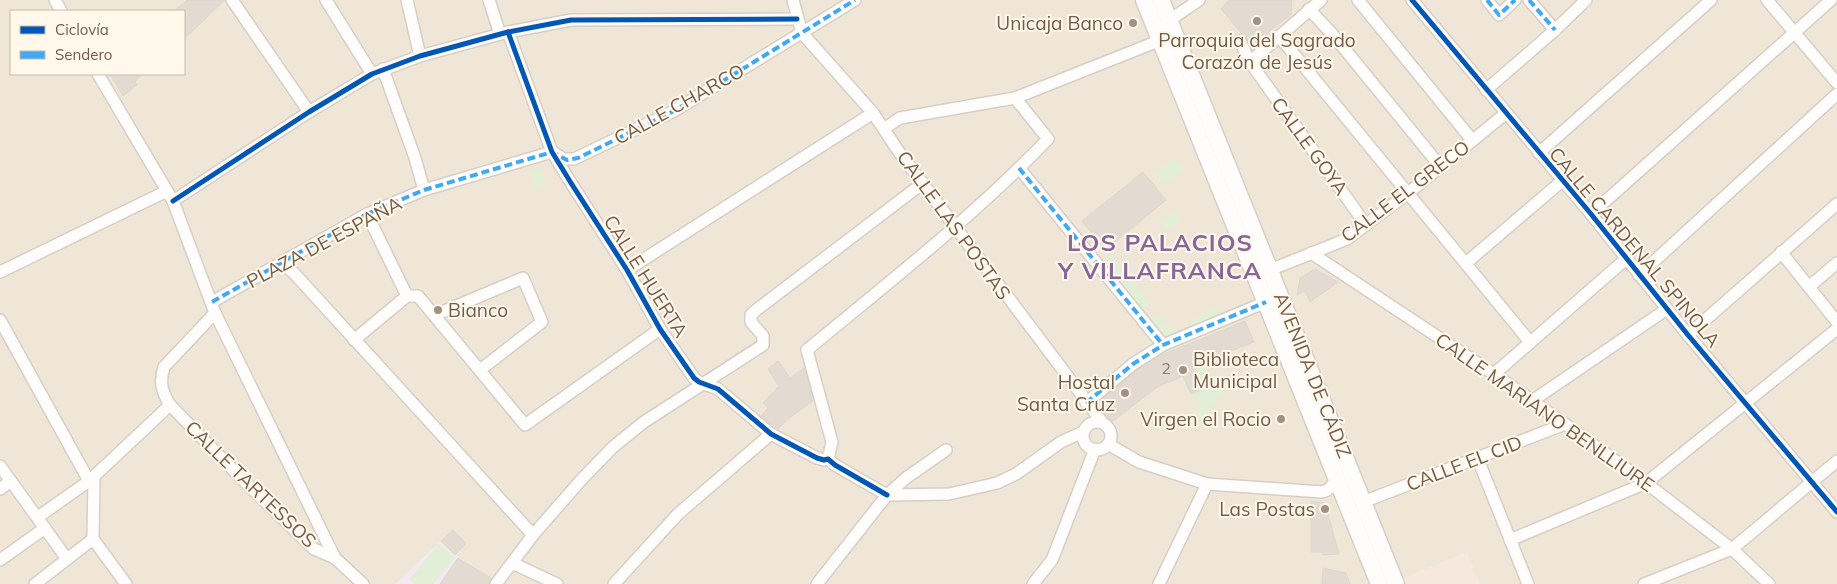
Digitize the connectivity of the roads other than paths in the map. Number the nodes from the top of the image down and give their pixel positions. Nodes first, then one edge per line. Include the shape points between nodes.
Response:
1 (232, 0) edge
2 (326, 0) edge
3 (407, 0) edge
4 (489, 0) edge
5 (792, 0) edge
6 (855, 0) edge
7 (1144, 0) edge
8 (1161, 0) edge
9 (1199, 0) edge
10 (1321, 0) edge
11 (1358, 0) edge
12 (1412, 0) edge
13 (1487, 0) edge
14 (1515, 0) edge
15 (1528, 0) edge
16 (1586, 0) edge
17 (1711, 0) edge
18 (1767, 0) edge
19 (1831, 0) edge
20 (1309, 9) junction
21 (797, 18) junction
22 (1170, 20) junction
23 (1555, 30) junction
24 (1795, 31) junction
25 (504, 33) junction
26 (802, 33) junction
27 (1278, 36) junction
28 (1161, 40) junction
29 (1240, 41) dead end
30 (420, 56) junction
31 (1250, 62) junction
32 (383, 69) junction
33 (372, 74) junction
34 (99, 75) edge
35 (1837, 83) edge
36 (1486, 90) junction
37 (1837, 94) edge
38 (1015, 98) junction
39 (309, 112) junction
40 (873, 113) junction
41 (1505, 114) junction
42 (884, 128) junction
43 (1472, 140) junction
44 (552, 152) junction
45 (1539, 154) junction
46 (1440, 166) junction
47 (1019, 168) junction
48 (1562, 181) junction
49 (923, 183) junction
50 (424, 190) junction
51 (1408, 194) junction
52 (170, 196) junction
53 (1837, 204) edge
54 (367, 214) junction
55 (1591, 214) junction
56 (1366, 225) junction
57 (955, 226) junction
58 (1781, 252) junction
59 (1311, 253) junction
60 (1626, 259) junction
61 (281, 263) junction
62 (1466, 263) junction
63 (1837, 263) edge
64 (627, 270) junction
65 (1270, 270) junction
66 (0, 272) edge
67 (1639, 275) junction
68 (1810, 286) junction
69 (407, 296) junction
70 (1266, 302) junction
71 (214, 307) junction
72 (1667, 309) junction
73 (435, 316) junction
74 (0, 320) edge
75 (1837, 322) edge
76 (660, 329) junction
77 (1837, 329) edge
78 (1688, 335) junction
79 (354, 340) junction
80 (1530, 342) junction
81 (1163, 345) junction
82 (480, 370) junction
83 (1494, 374) junction
84 (705, 384) junction
85 (1532, 401) junction
86 (1086, 403) junction
87 (1745, 403) junction
88 (170, 405) junction
89 (1102, 422) junction
90 (1565, 424) junction
91 (1083, 432) junction
92 (771, 434) junction
93 (1108, 444) junction
94 (1095, 449) junction
95 (946, 450) dead end
96 (1477, 457) junction
97 (828, 459) junction
98 (1837, 461) edge
99 (0, 466) edge
100 (1335, 476) junction
101 (92, 479) junction
102 (11, 481) junction
103 (1812, 482) junction
104 (1646, 483) junction
105 (1207, 484) junction
106 (0, 489) edge
107 (888, 495) junction
108 (1363, 502) junction
109 (1837, 512) edge
110 (38, 518) junction
111 (45, 528) junction
112 (533, 535) junction
113 (93, 539) junction
114 (1510, 540) junction
115 (1732, 549) junction
116 (336, 558) junction
117 (0, 560) edge
118 (67, 560) junction
119 (512, 564) junction
120 (35, 584) edge
121 (126, 584) edge
122 (363, 584) edge
123 (496, 584) edge
124 (557, 584) edge
125 (614, 584) edge
126 (817, 584) edge
127 (1033, 584) edge
128 (1159, 584) edge
129 (1380, 584) edge
130 (1396, 584) edge
131 (1528, 584) edge
132 (1644, 584) edge
133 (1769, 584) edge

1 - 39 street
2 - 33 street
3 - 30 street
4 - 25 street, CALLE HUERTA
5 - 21 street
6 - 26 street, CALLE CHARCO
7 - 28 main road, AVENIDA DE CÁDIZ
8 - 22 main road, AVENIDA DE CÁDIZ
9 - 22 street
10 - 20 street
11 - 43 street
12 - 36 street, CALLE CARDENAL SPINOLA
13 - 14 street via 1499,15
15 - 23 street
16 - 23 street
17 - 45 street
18 - 24 street
19 - 24 street
20 - 27 street
20 - 46 street
21 - 25 street via 582,19
21 - 26 street
22 - 28 street
22 - 65 main road, AVENIDA DE CÁDIZ
23 - 36 street
24 - 35 street
24 - 55 street
25 - 30 street
25 - 44 street, CALLE HUERTA
26 - 40 street, CALLE LAS POSTAS
26 - 44 street, CALLE CHARCO via 674,111 578,158 567,160
27 - 31 street
27 - 51 street
28 - 38 street
28 - 70 main road, AVENIDA DE CÁDIZ
29 - 31 street, CALLE GOYA
30 - 32 street
31 - 56 street, CALLE GOYA
32 - 33 street
32 - 50 street
33 - 39 street
34 - 52 street
36 - 41 street, CALLE CARDENAL SPINOLA
37 - 67 street
38 - 42 street via 900,118
38 - 47 street via 1048,139
39 - 52 street
40 - 42 street, CALLE LAS POSTAS
40 - 64 street
41 - 43 street, CALLE EL GRECO
41 - 45 street, CALLE CARDENAL SPINOLA
42 - 49 street, CALLE LAS POSTAS
43 - 46 street, CALLE EL GRECO
44 - 50 street, PLAZA DE ESPAÑA
44 - 64 street, CALLE HUERTA
45 - 48 street, CALLE CARDENAL SPINOLA
46 - 51 street, CALLE EL GRECO
47 - 57 street
47 - 81 street
48 - 55 street, CALLE CARDENAL SPINOLA
48 - 62 street
49 - 57 street, CALLE LAS POSTAS
49 - 84 street via 755,310 751,322 763,336 762,345
50 - 54 street, PLAZA DE ESPAÑA
51 - 56 street, CALLE EL GRECO
51 - 62 street
52 - 66 street
52 - 71 street
53 - 58 street
54 - 61 street, PLAZA DE ESPAÑA
54 - 69 street
55 - 60 street, CALLE CARDENAL SPINOLA
56 - 59 street, CALLE EL GRECO via 1347,239
57 - 86 street, CALLE LAS POSTAS
57 - 97 street via 807,350 832,442
58 - 68 street
58 - 78 street
59 - 65 street, CALLE EL GRECO
59 - 83 street, CALLE MARIANO BENLLIURE
60 - 67 street, CALLE CARDENAL SPINOLA
60 - 80 street
61 - 71 street, PLAZA DE ESPAÑA
61 - 79 street via 293,272
62 - 80 street
63 - 68 street
64 - 76 street, CALLE HUERTA
65 - 108 main road, AVENIDA DE CÁDIZ
67 - 72 street, CALLE CARDENAL SPINOLA
68 - 75 street
69 - 73 street via 418,296
69 - 79 street
70 - 81 street
70 - 100 main road, AVENIDA DE CÁDIZ
71 - 88 street, PLAZA DE ESPAÑA via 164,367 161,386
71 - 116 street
72 - 78 street, CALLE CARDENAL SPINOLA
72 - 85 street
73 - 82 street
73 - 82 street via 523,278 542,322
74 - 101 street
76 - 82 street via 525,425
76 - 84 street, CALLE HUERTA via 694,378
77 - 87 street
78 - 87 street, CALLE CARDENAL SPINOLA
79 - 112 street
80 - 83 street
81 - 86 street via 1133,364
83 - 85 street, CALLE MARIANO BENLLIURE
84 - 92 street, CALLE HUERTA via 718,389
84 - 112 street via 612,446
85 - 90 street, CALLE MARIANO BENLLIURE
86 - 89 street, CALLE LAS POSTAS
87 - 103 street, CALLE CARDENAL SPINOLA
87 - 104 street
88 - 101 street
88 - 116 street, CALLE TARTESSOS via 314,549
89 - 91 street via 1090,423
89 - 93 street via 1111,432
90 - 96 street, CALLE EL CID
90 - 104 street, CALLE MARIANO BENLLIURE
91 - 94 street via 1085,443
91 - 107 street via 1061,442 1016,474 997,483 949,494
92 - 97 street, CALLE HUERTA via 816,458
92 - 125 street via 678,514
93 - 94 street
93 - 105 street via 1139,462
94 - 127 street via 1052,560
95 - 107 street
96 - 108 street, CALLE EL CID
96 - 114 street
97 - 107 street, CALLE HUERTA
98 - 103 street
99 - 102 street
100 - 105 street via 1330,488 1322,492
100 - 129 main road, AVENIDA DE CÁDIZ
101 - 110 street
101 - 113 street
102 - 106 street
102 - 110 street
103 - 109 street, CALLE CARDENAL SPINOLA
103 - 115 street
104 - 114 street
104 - 115 street, CALLE MARIANO BENLLIURE
105 - 128 street
107 - 126 street
108 - 130 main road, AVENIDA DE CÁDIZ
110 - 111 street
111 - 117 street
111 - 118 street
112 - 119 street
113 - 118 street
113 - 121 street
114 - 131 street
115 - 132 street
115 - 133 street, CALLE MARIANO BENLLIURE
116 - 122 street
118 - 120 street
119 - 123 street
119 - 124 street

